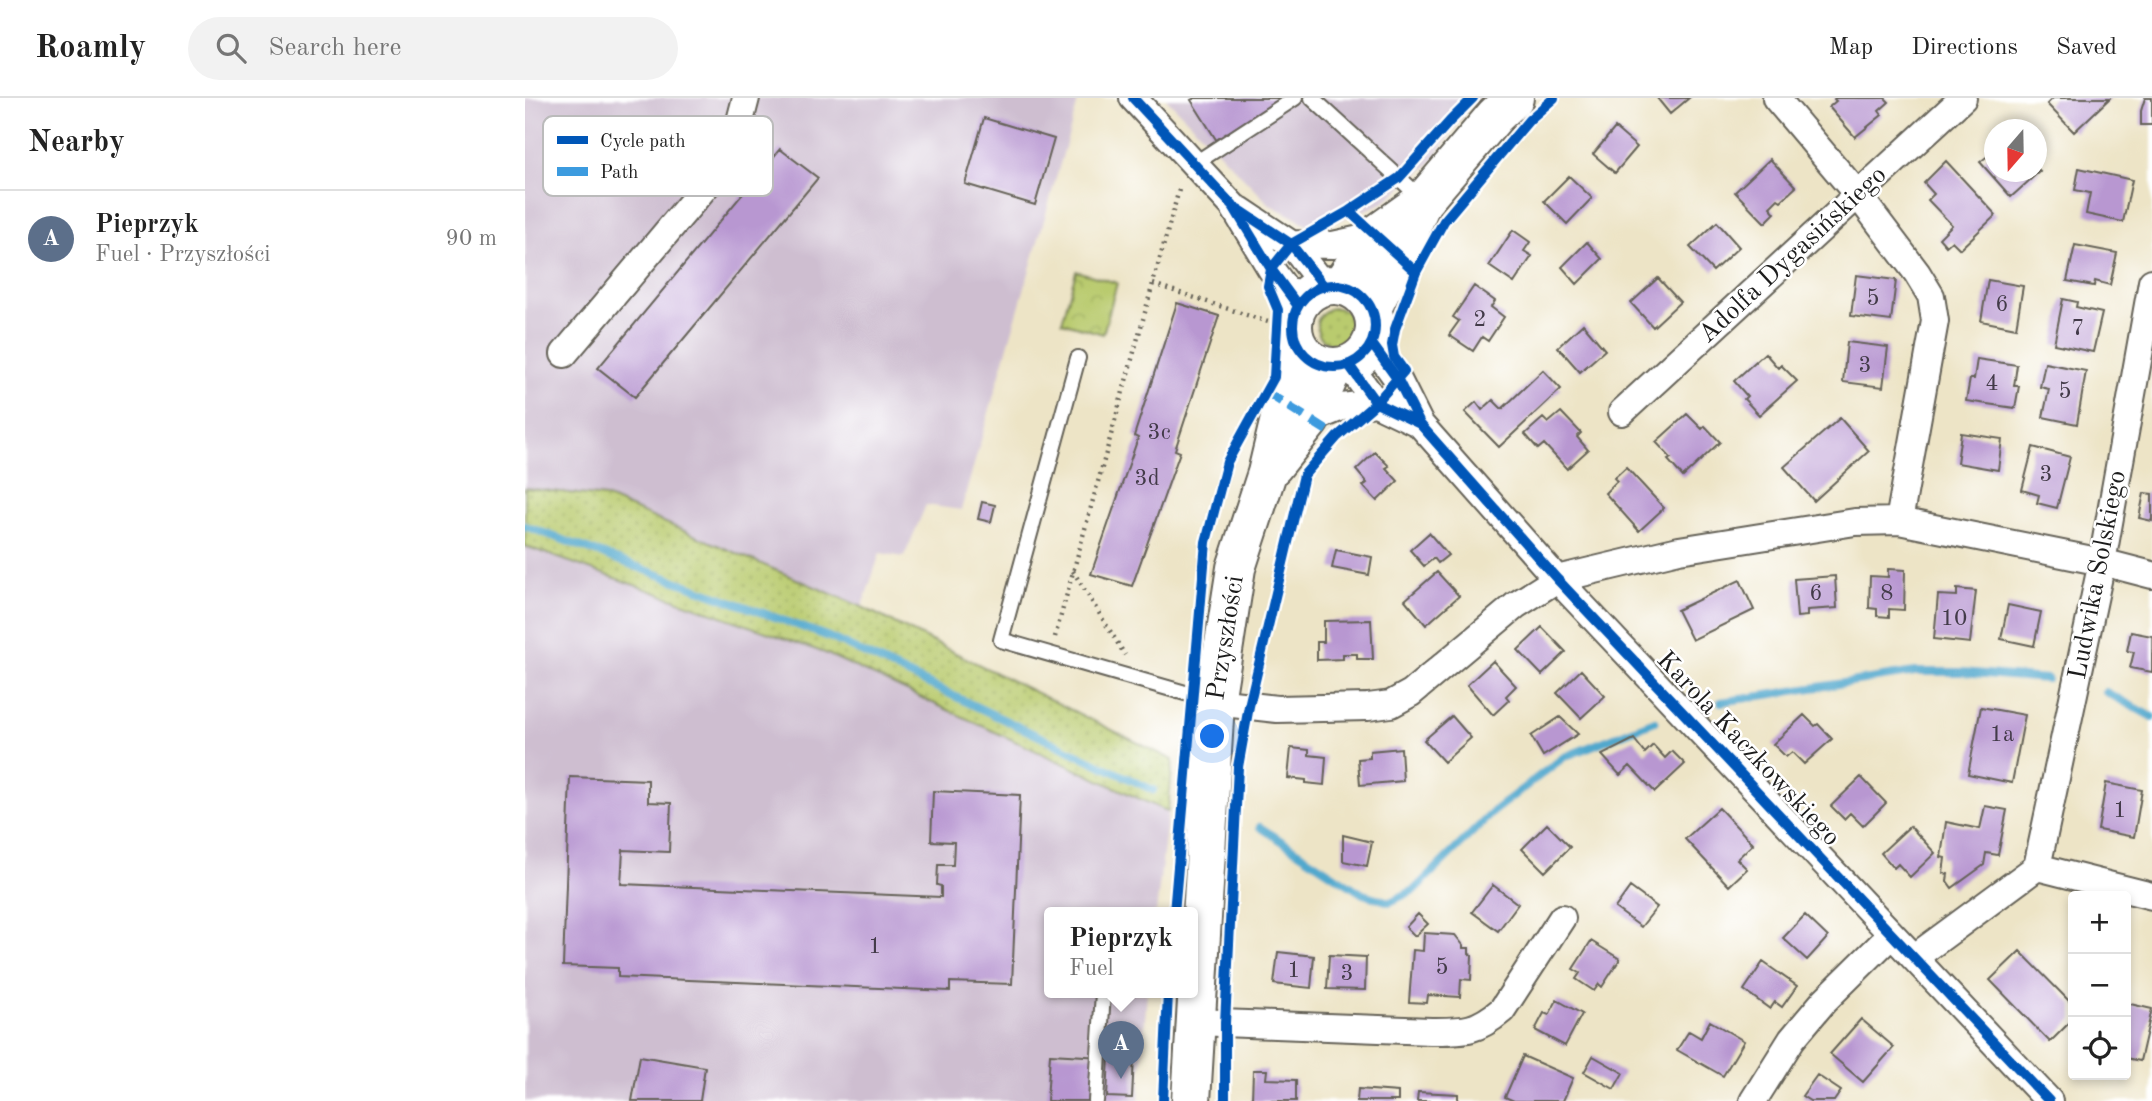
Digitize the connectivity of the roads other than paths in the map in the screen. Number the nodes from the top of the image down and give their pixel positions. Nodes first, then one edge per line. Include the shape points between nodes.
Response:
1 (746, 98) edge
2 (1133, 98) edge
3 (1295, 98) edge
4 (1312, 98) edge
5 (1514, 98) edge
6 (1776, 98) edge
7 (1963, 98) edge
8 (741, 116) edge
9 (1194, 164) junction
10 (1858, 195) junction
11 (697, 196) edge
12 (1423, 201) junction
13 (1233, 205) junction
14 (1374, 236) junction
15 (1291, 244) junction
16 (2152, 282) edge
17 (1330, 326) junction
18 (564, 354) dead end
19 (1078, 358) dead end
20 (1376, 403) junction
21 (1622, 412) dead end
22 (1310, 420) junction
23 (1420, 424) junction
24 (1267, 472) junction
25 (1899, 521) junction
26 (2102, 562) junction
27 (2152, 575) edge
28 (1557, 579) junction
29 (1215, 702) junction
30 (2037, 867) junction
31 (2152, 896) edge
32 (1562, 918) dead end
33 (1198, 920) edge
34 (1891, 935) junction
35 (1915, 957) junction
36 (1103, 998) edge
37 (1195, 998) edge
38 (1195, 1022) junction
39 (1095, 1101) edge
40 (1191, 1101) edge
41 (1753, 1101) edge
42 (2049, 1101) edge

1 - 8 street
2 - 9 street, Karola Kaczkowskiego
3 - 9 lane
4 - 12 lane
5 - 12 street
6 - 10 street
7 - 10 street, Adolfa Dygasińskiego
9 - 13 street, Karola Kaczkowskiego
10 - 21 street, Adolfa Dygasińskiego
10 - 25 street via 1917,273 1931,296 1935,321
11 - 18 street
12 - 14 street
12 - 17 street via 1398,257
13 - 15 street, Karola Kaczkowskiego
13 - 17 street, Karola Kaczkowskiego via 1271,270
14 - 15 street via 1333,244
14 - 17 street
15 - 17 street, Karola Kaczkowskiego
16 - 26 street, Ludwika Solskiego
17 - 20 street, Karola Kaczkowskiego
17 - 22 street
17 - 23 street, Karola Kaczkowskiego via 1398,380
17 - 24 street, Przyszłości via 1284,402
19 - 29 lane via 1001,640
20 - 22 street via 1342,407
20 - 23 street, Karola Kaczkowskiego
22 - 24 street
23 - 28 street, Karola Kaczkowskiego
24 - 29 street, Przyszłości via 1236,568
25 - 26 street
25 - 28 street via 1855,522 1679,550
26 - 27 street
26 - 30 street, Ludwika Solskiego
28 - 29 street via 1516,605 1411,693 1391,704 1277,709
28 - 34 street, Karola Kaczkowskiego
29 - 33 street, Przyszłości
30 - 31 street
30 - 35 street
32 - 38 street via 1502,1010 1470,1030
34 - 35 street, Karola Kaczkowskiego
34 - 41 street via 1792,1040
35 - 42 street, Karola Kaczkowskiego
36 - 39 lane
37 - 38 street, Przyszłości
38 - 40 street, Przyszłości

